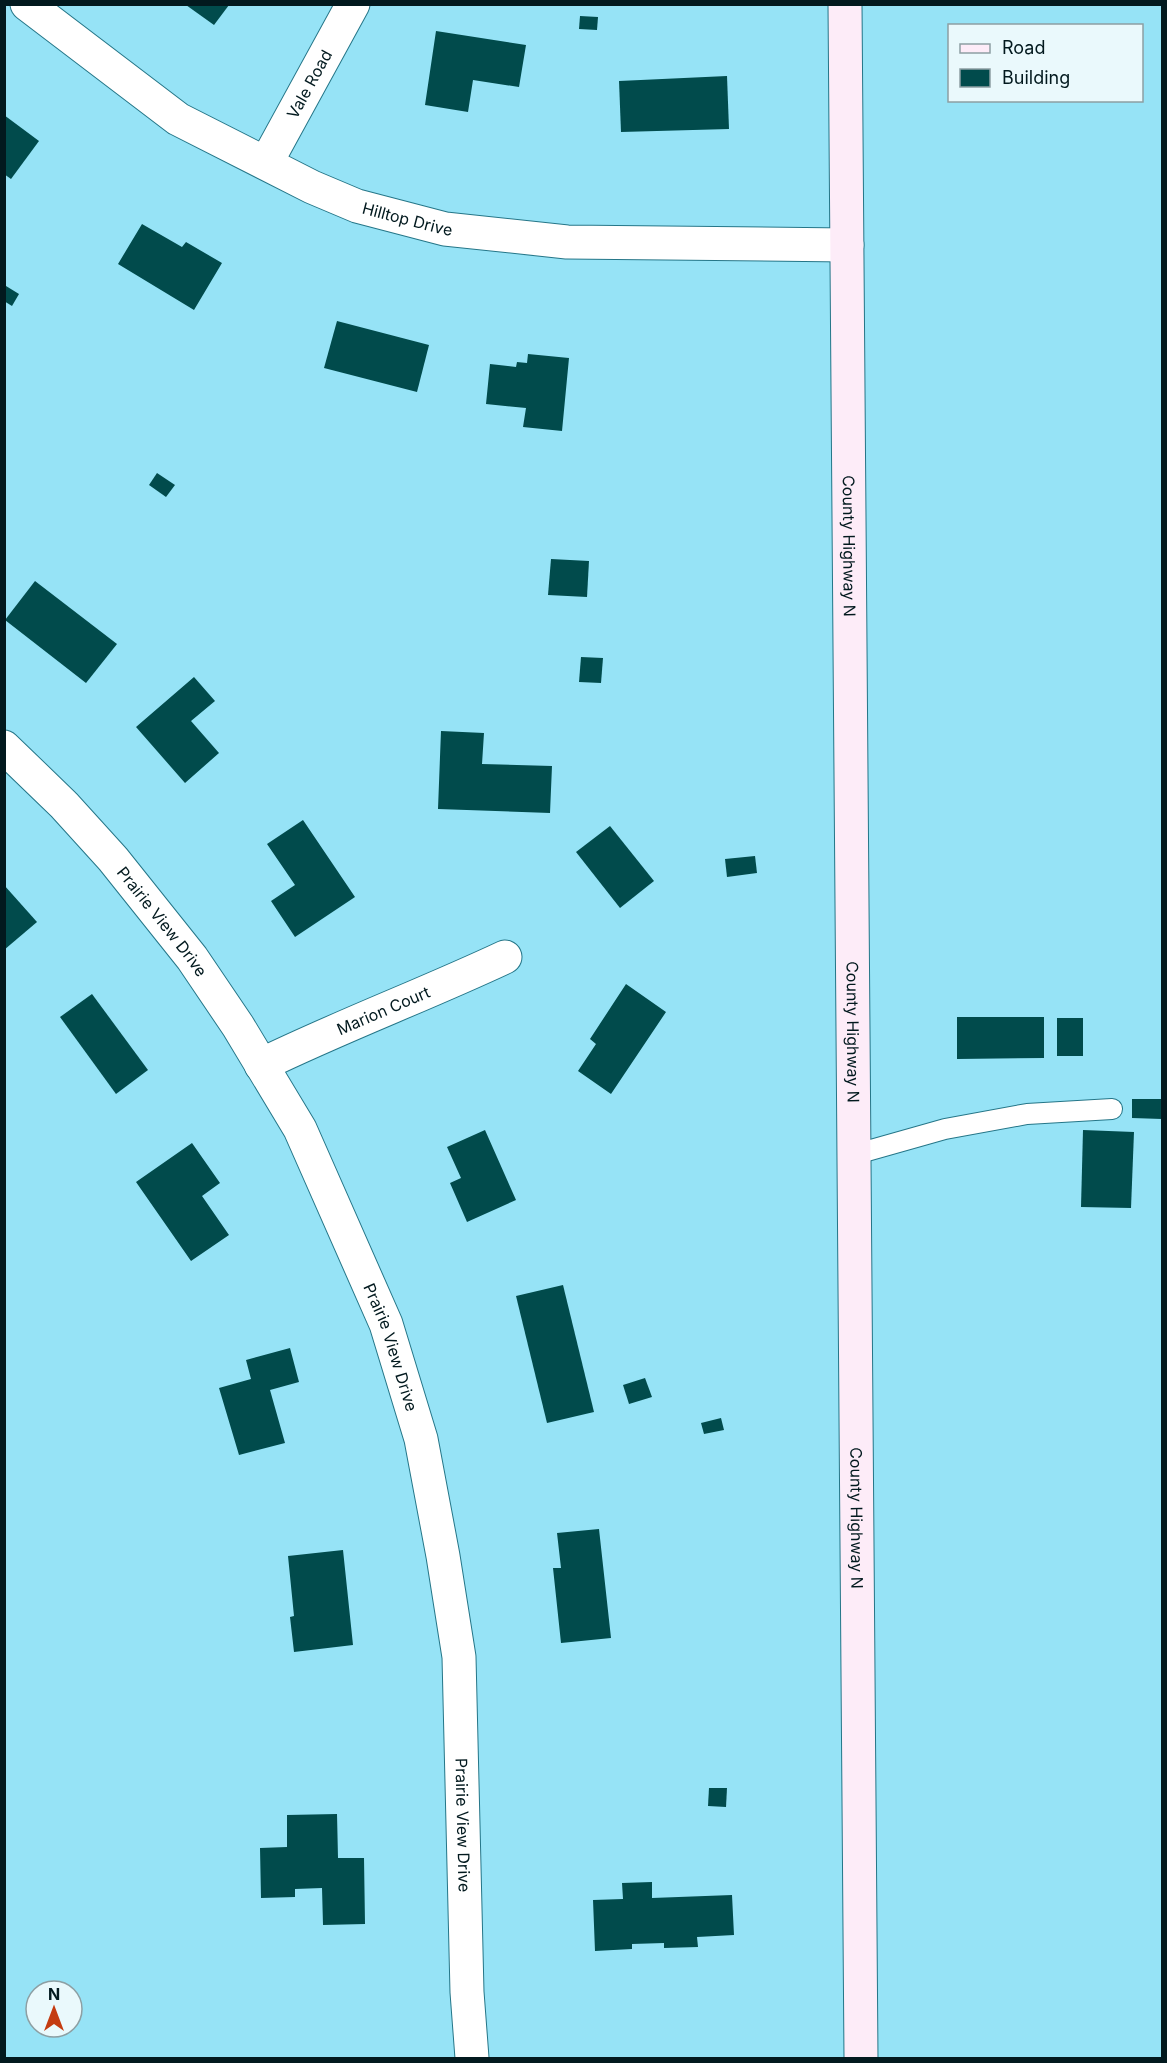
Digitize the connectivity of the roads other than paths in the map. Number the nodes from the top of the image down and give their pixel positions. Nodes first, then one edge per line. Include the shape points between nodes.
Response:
1 (27, 4) edge
2 (352, 4) edge
3 (845, 4) edge
4 (266, 163) junction
5 (847, 245) junction
6 (4, 747) edge
7 (505, 957) dead end
8 (261, 1065) junction
9 (1112, 1109) dead end
10 (853, 1155) junction
11 (472, 2058) edge
12 (861, 2058) edge

1 - 4 street, Hilltop Drive via 178,119
2 - 4 street, Vale Road
3 - 5 street, County Highway N
4 - 5 street, Hilltop Drive via 357,206 445,229 567,242
5 - 10 street, County Highway N
6 - 8 street, Prairie View Drive via 64,805 120,868 192,958
7 - 8 street, Marion Court
8 - 11 street, Prairie View Drive via 300,1129 386,1324 421,1439 459,1658
9 - 10 lane via 1028,1114 945,1129
10 - 12 street, County Highway N

